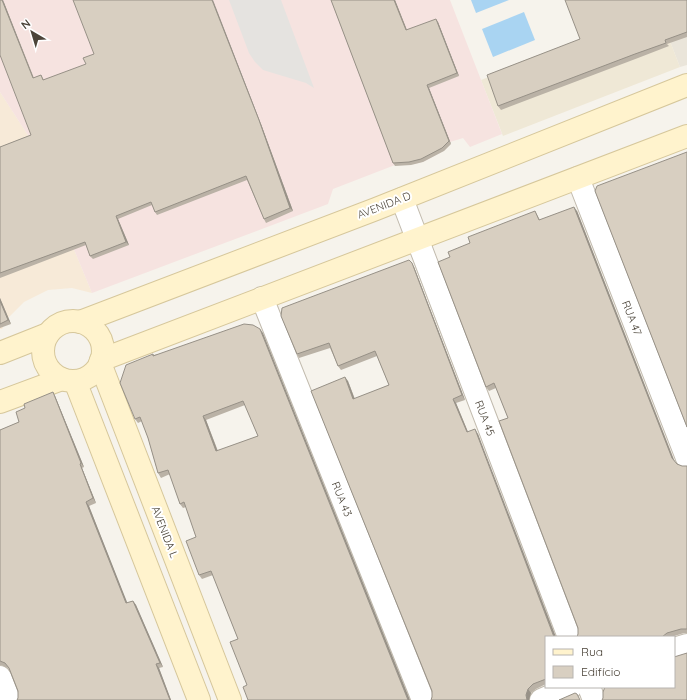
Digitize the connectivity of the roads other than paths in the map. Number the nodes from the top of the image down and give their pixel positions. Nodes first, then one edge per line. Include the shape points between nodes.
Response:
1 (687, 85) edge
2 (687, 136) edge
3 (578, 178) junction
4 (402, 199) junction
5 (417, 239) junction
6 (262, 298) junction
7 (80, 322) junction
8 (48, 334) junction
9 (0, 352) edge
10 (101, 361) junction
11 (68, 380) junction
12 (0, 402) edge
13 (687, 458) edge
14 (569, 636) edge
15 (687, 645) edge
16 (675, 649) edge
17 (0, 677) edge
18 (569, 688) edge
19 (589, 688) edge
20 (9, 700) edge
21 (199, 700) edge
22 (230, 700) edge
23 (423, 700) edge
24 (541, 700) edge
25 (594, 700) edge

1 - 4 main road, AVENIDA D
2 - 3 main road
3 - 5 main road
3 - 13 street, RUA 47
4 - 5 street, RUA 45
4 - 7 main road, AVENIDA D
5 - 6 main road
5 - 14 street, RUA 45
6 - 10 main road
6 - 23 street, RUA 43
7 - 8 main road via 66,322 56,326
7 - 10 main road via 95,331 100,339 103,350
8 - 9 main road
8 - 11 main road via 44,342 45,363 50,372
10 - 11 main road via 94,372 86,378
10 - 22 main road, AVENIDA L
11 - 12 main road
11 - 21 main road
15 - 16 street
17 - 20 street
18 - 24 street
19 - 25 street

